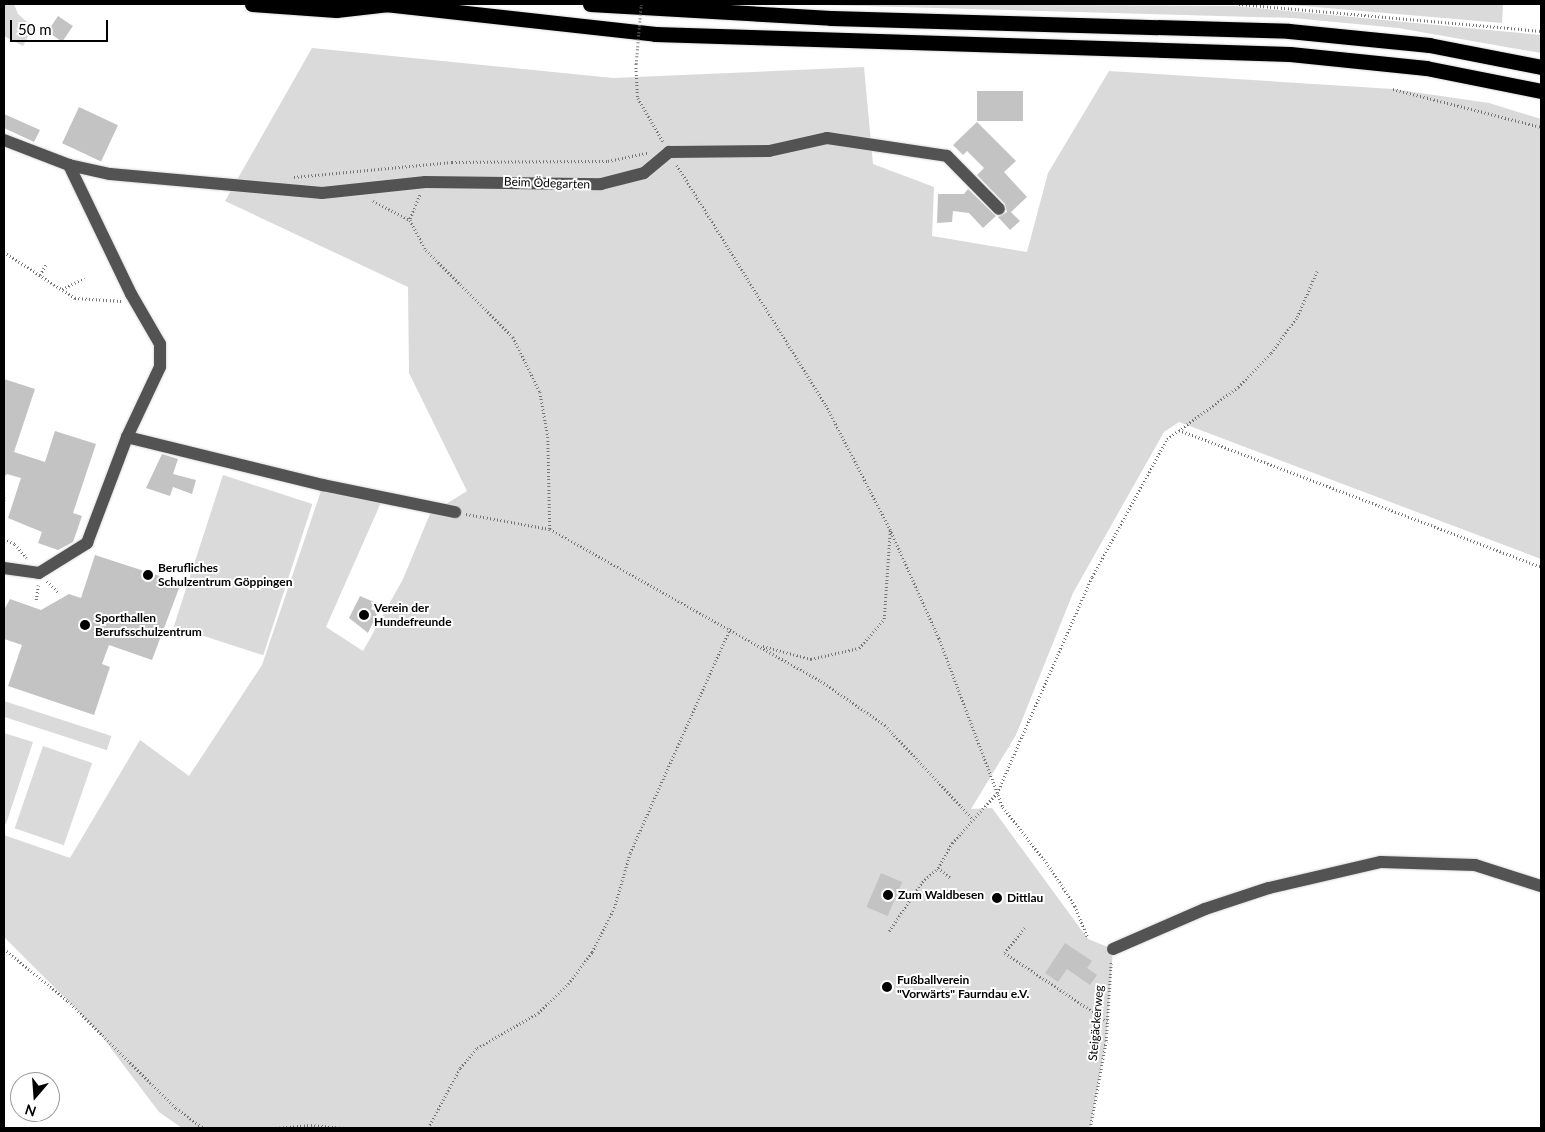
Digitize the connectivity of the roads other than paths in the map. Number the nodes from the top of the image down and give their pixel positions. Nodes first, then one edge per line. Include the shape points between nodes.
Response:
1 (252, 4) edge
2 (387, 4) edge
3 (590, 4) edge
4 (1541, 67) edge
5 (1541, 91) edge
6 (4, 140) edge
7 (69, 165) junction
8 (999, 209) dead end
9 (127, 437) junction
10 (455, 512) road end
11 (4, 568) edge
12 (1541, 886) edge
13 (1113, 949) road end

1 - 2 highway via 336,10
2 - 5 highway via 654,34 1290,54 1426,68
3 - 4 highway via 812,17 1289,31 1429,46
6 - 7 lane, Beim Ödegarten
7 - 8 lane, Beim Ödegarten via 110,174 287,193 353,191 425,182 601,184 644,174 667,153 769,151 826,138 947,156
7 - 9 lane via 162,354 160,367
9 - 10 lane via 323,485
9 - 11 lane via 88,543 40,573
12 - 13 lane via 1475,865 1381,862 1269,888 1204,909

